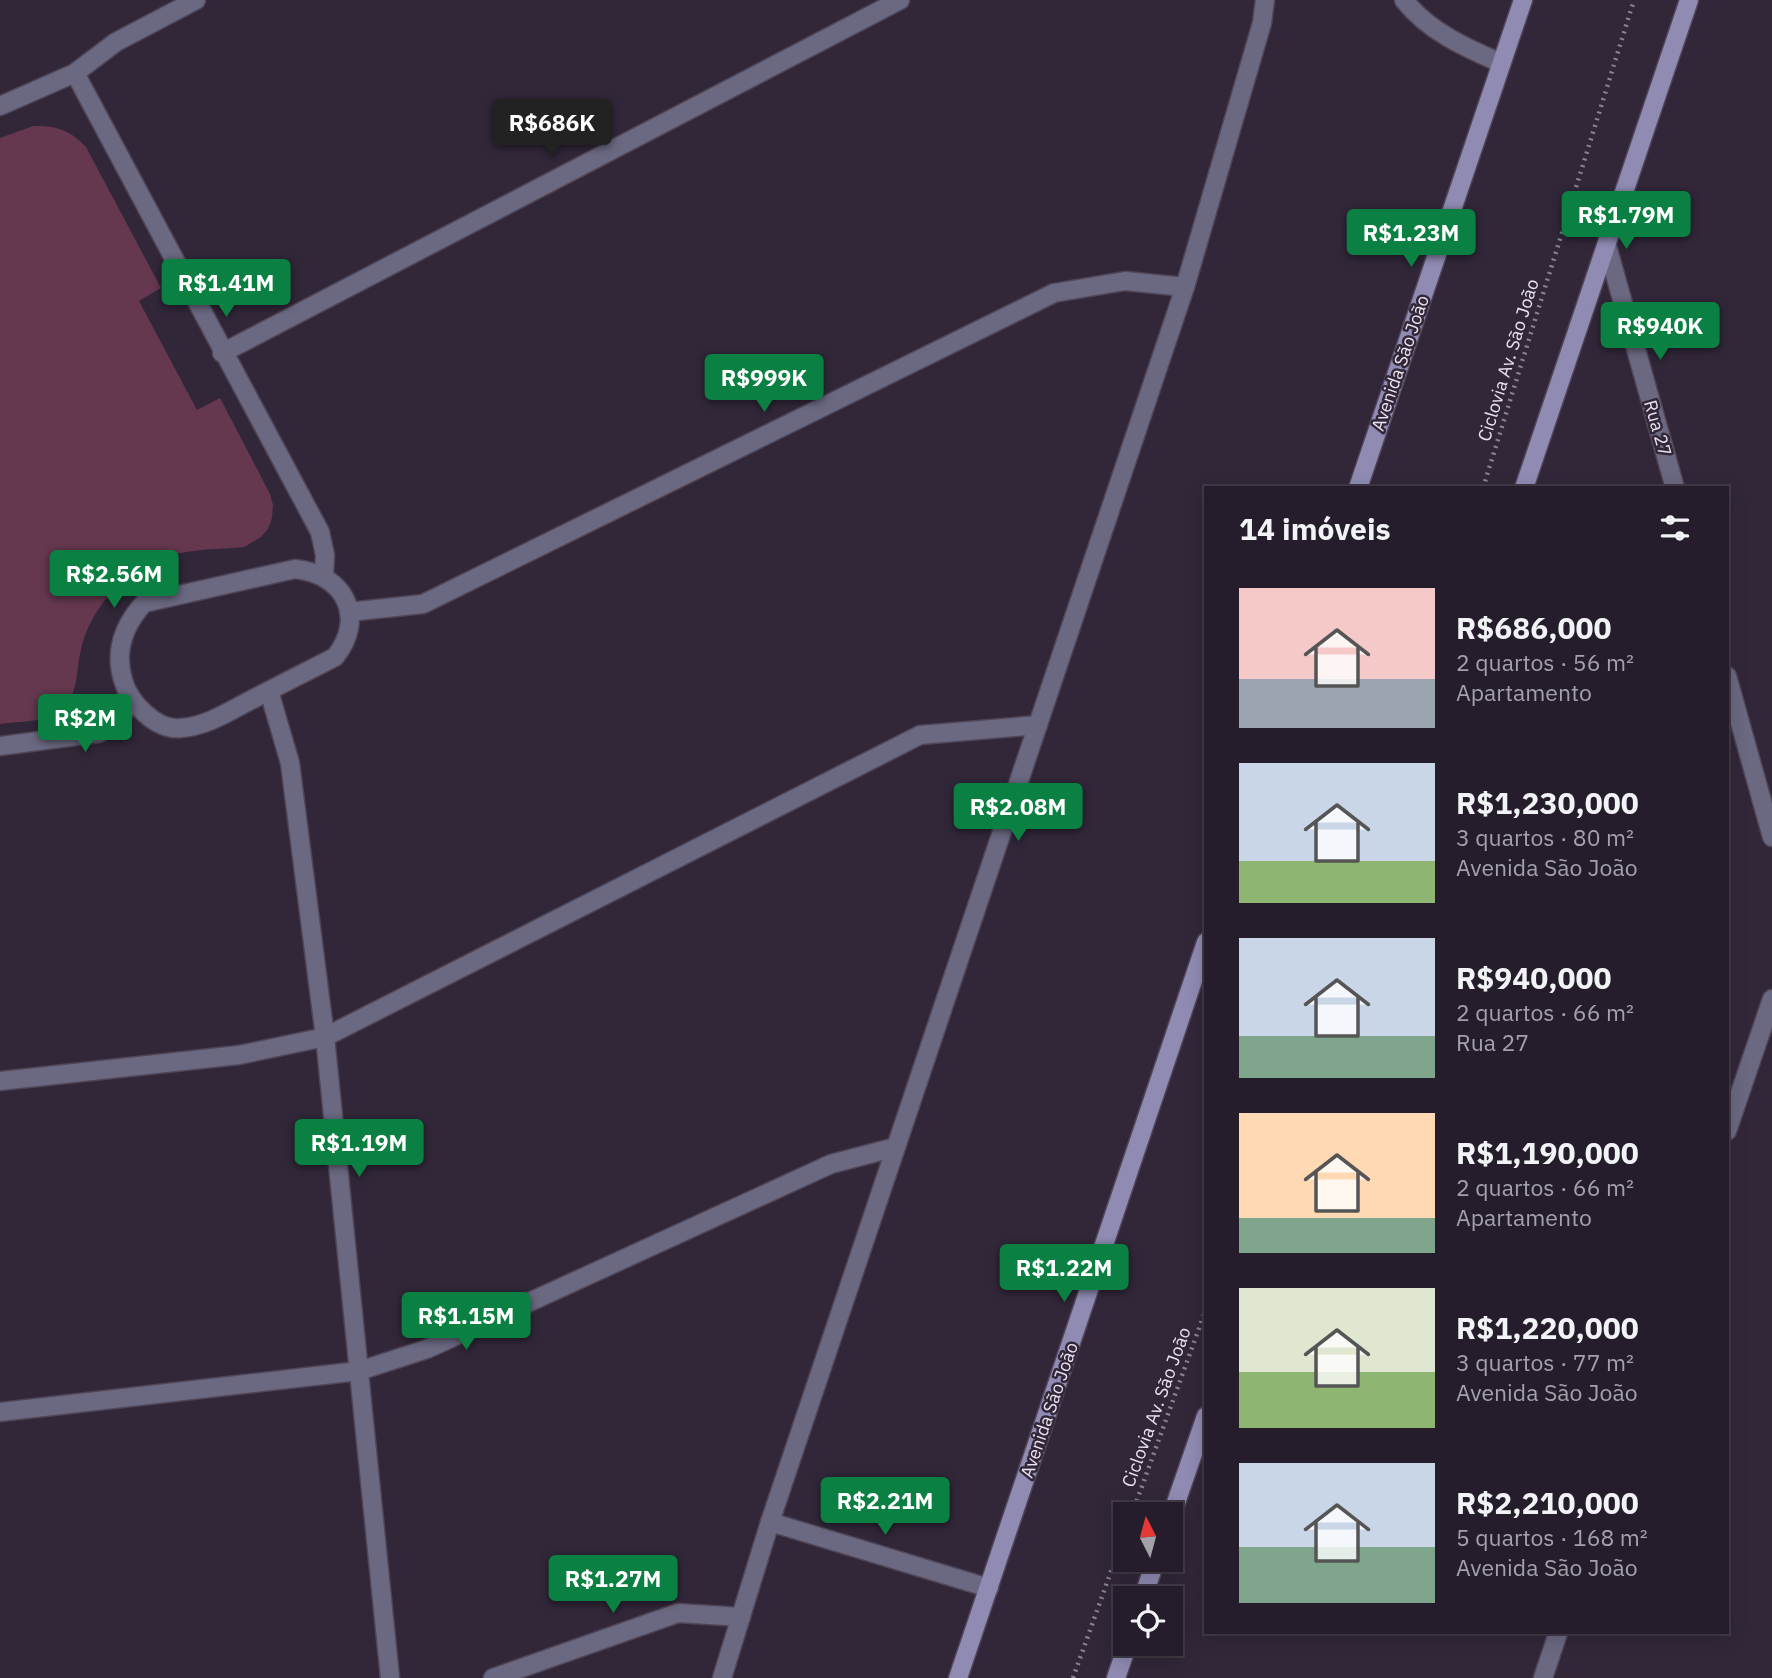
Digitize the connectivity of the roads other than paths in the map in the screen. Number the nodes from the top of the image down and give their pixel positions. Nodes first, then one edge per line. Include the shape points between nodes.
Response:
1 (196, 0) edge
2 (900, 0) edge
3 (1265, 0) edge
4 (1404, 0) edge
5 (1523, 0) edge
6 (1689, 0) edge
7 (1501, 63) junction
8 (75, 73) junction
9 (0, 106) edge
10 (1608, 246) junction
11 (1185, 287) junction
12 (222, 353) junction
13 (1359, 486) edge
14 (1525, 486) edge
15 (1674, 486) edge
16 (324, 576) junction
17 (349, 612) junction
18 (1729, 683) edge
19 (269, 691) junction
20 (132, 699) junction
21 (1038, 725) junction
22 (0, 746) edge
23 (1772, 837) edge
24 (1204, 948) edge
25 (1772, 999) edge
26 (325, 1037) junction
27 (0, 1081) edge
28 (1729, 1125) edge
29 (896, 1147) junction
30 (359, 1371) junction
31 (0, 1412) edge
32 (1204, 1422) edge
33 (1176, 1502) edge
34 (770, 1522) junction
35 (989, 1588) junction
36 (741, 1617) junction
37 (1558, 1634) edge
38 (1124, 1656) edge
39 (390, 1678) edge
40 (493, 1678) edge
41 (722, 1678) edge
42 (958, 1678) edge
43 (1116, 1678) edge
44 (1543, 1678) edge

1 - 8 street via 116,41
2 - 12 street
3 - 11 street
4 - 7 street via 1433,28
5 - 7 street, Avenida São João
6 - 10 street
7 - 13 street, Avenida São João
8 - 9 street
8 - 12 street
10 - 14 street
10 - 15 street, Rua 27
11 - 17 street via 1125,281 1054,293 423,604
11 - 21 street
12 - 16 street via 320,532
16 - 17 street via 336,585
16 - 20 street via 295,569 144,603 124,631 119,648 123,683
17 - 19 street via 348,636 335,657
18 - 23 street
19 - 20 street via 205,724 178,729 160,723
19 - 26 street via 290,763
20 - 22 street via 119,721 99,733
21 - 26 street via 920,735
21 - 29 street
24 - 35 street, Avenida São João
25 - 28 street
26 - 27 street via 239,1055
26 - 30 street
29 - 30 street via 831,1164 427,1349
29 - 34 street
30 - 31 street
30 - 39 street
32 - 33 street
34 - 35 street
34 - 36 street
35 - 42 street, Avenida São João
36 - 40 street via 678,1613
36 - 41 street
37 - 44 street
38 - 43 street

